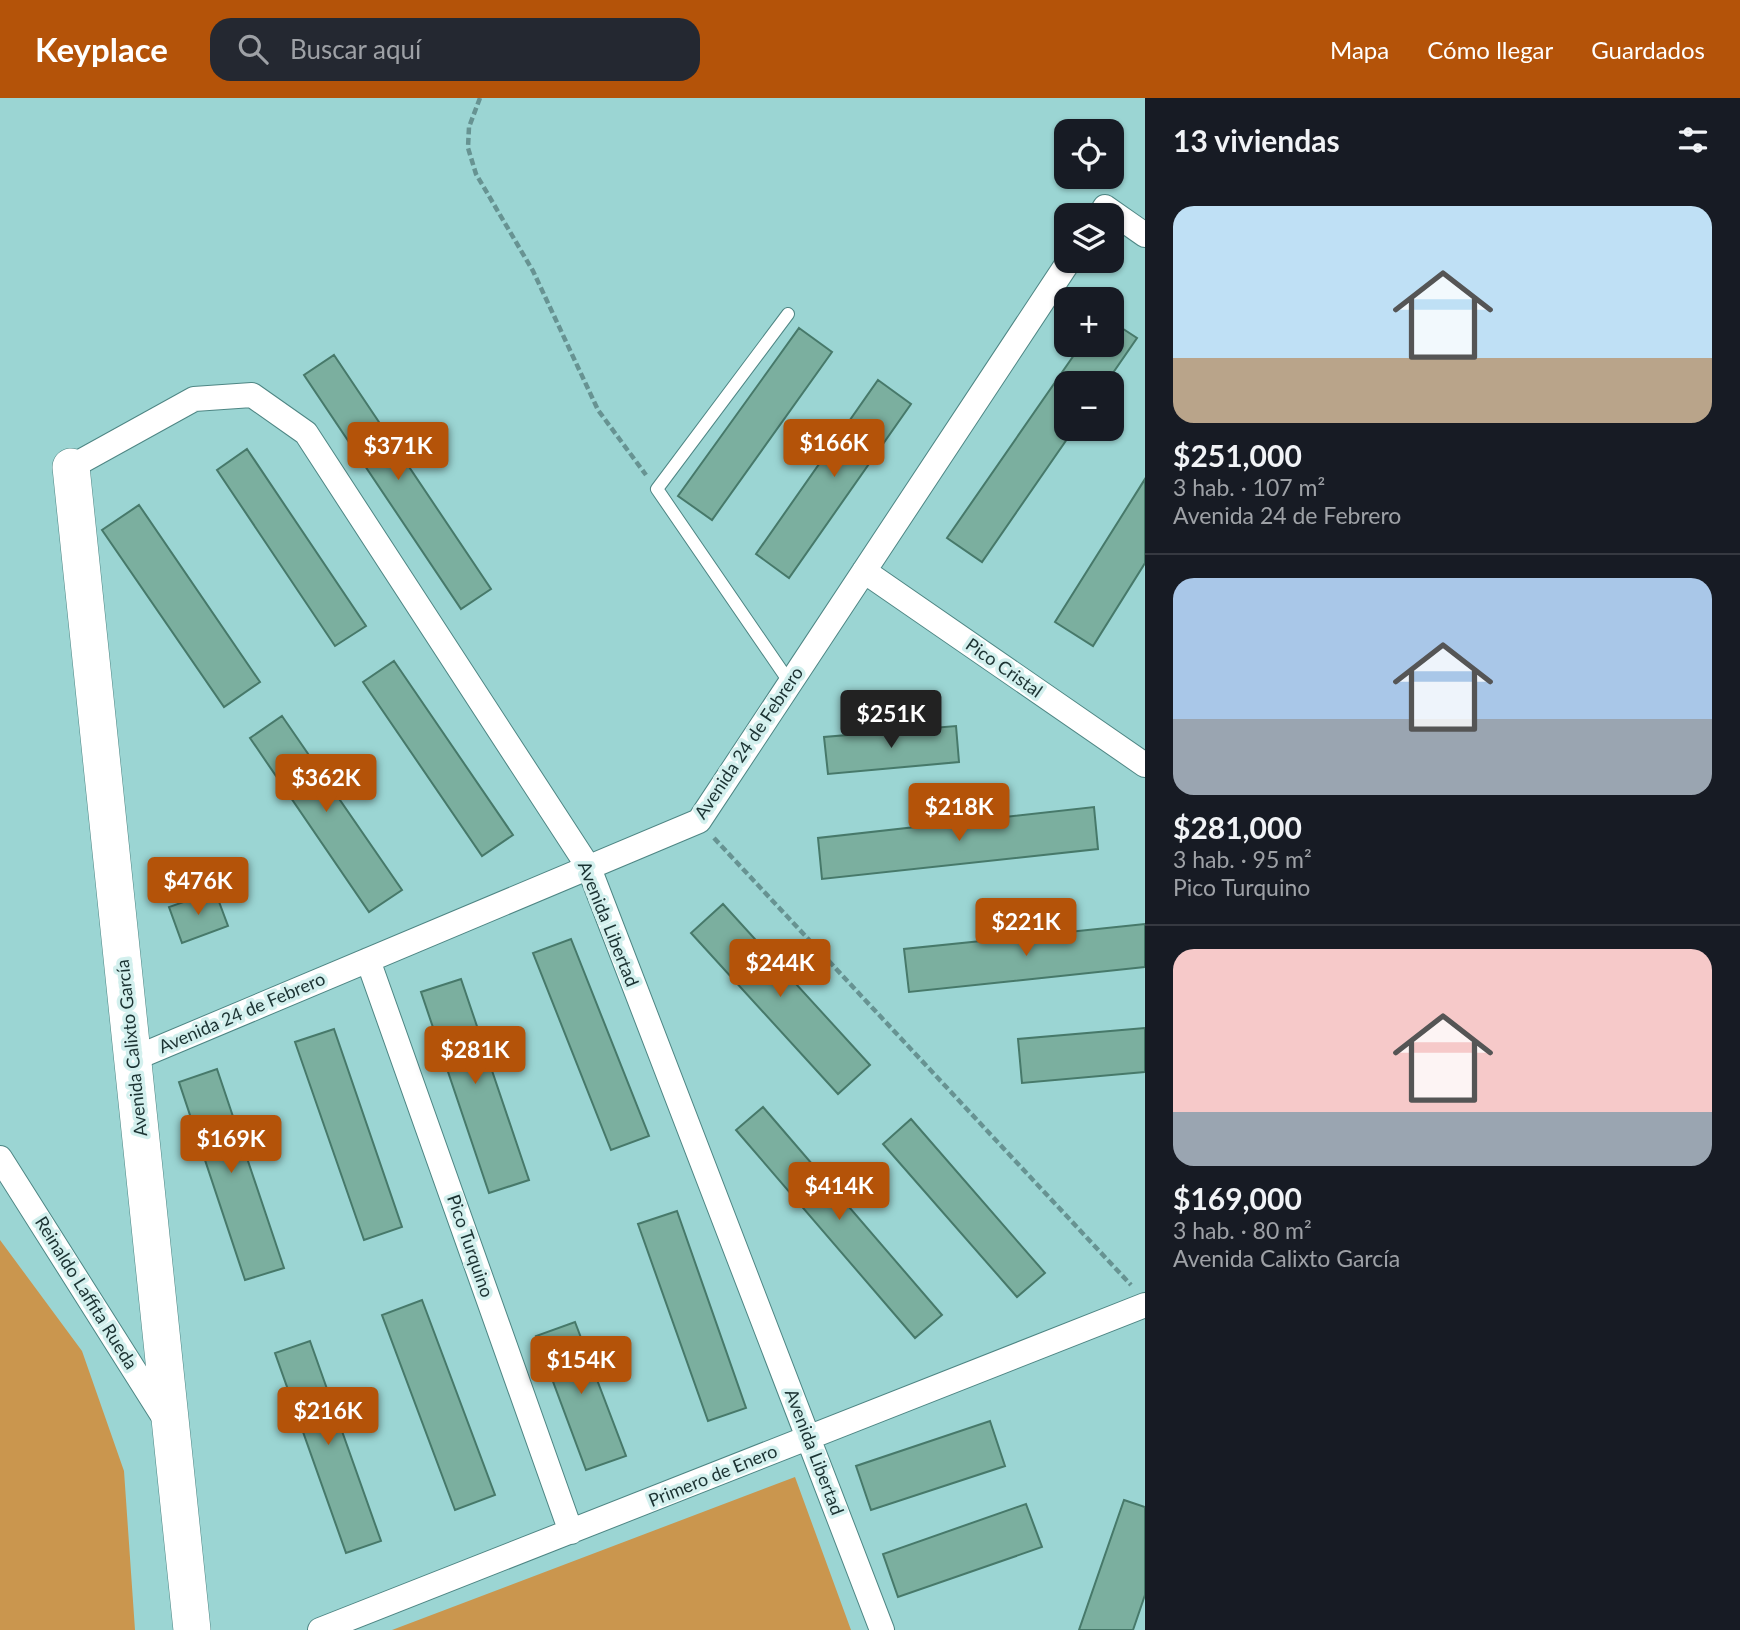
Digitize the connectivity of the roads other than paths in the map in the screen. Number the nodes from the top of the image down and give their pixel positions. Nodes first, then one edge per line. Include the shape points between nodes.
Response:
1 (1124, 224) edge
2 (1145, 236) edge
3 (1061, 273) edge
4 (788, 314) dead end
5 (71, 467) joint
6 (864, 571) junction
7 (790, 683) junction
8 (1145, 765) edge
9 (589, 868) junction
10 (369, 960) junction
11 (133, 1059) junction
12 (0, 1158) edge
13 (1140, 1297) edge
14 (172, 1428) junction
15 (808, 1438) junction
16 (571, 1532) junction
17 (192, 1630) edge
18 (320, 1630) edge
19 (882, 1630) edge

1 - 2 street
3 - 6 street, Avenida 24 de Febrero
4 - 7 lane via 657,489
5 - 9 street, Avenida Libertad via 194,399 251,396 306,433
5 - 11 street, Avenida Calixto García
6 - 7 street, Avenida 24 de Febrero
6 - 8 street, Pico Cristal
7 - 9 street, Avenida 24 de Febrero via 699,821
9 - 10 street, Avenida 24 de Febrero
9 - 15 street, Avenida Libertad
10 - 11 street, Avenida 24 de Febrero
10 - 16 street, Pico Turquino
11 - 14 street, Avenida Calixto García
12 - 14 street, Reinaldo Laffita Rueda
13 - 15 street, Primero de Enero
14 - 17 street, Avenida Calixto García
15 - 16 street, Primero de Enero
15 - 19 street, Avenida Libertad
16 - 18 street, Primero de Enero

